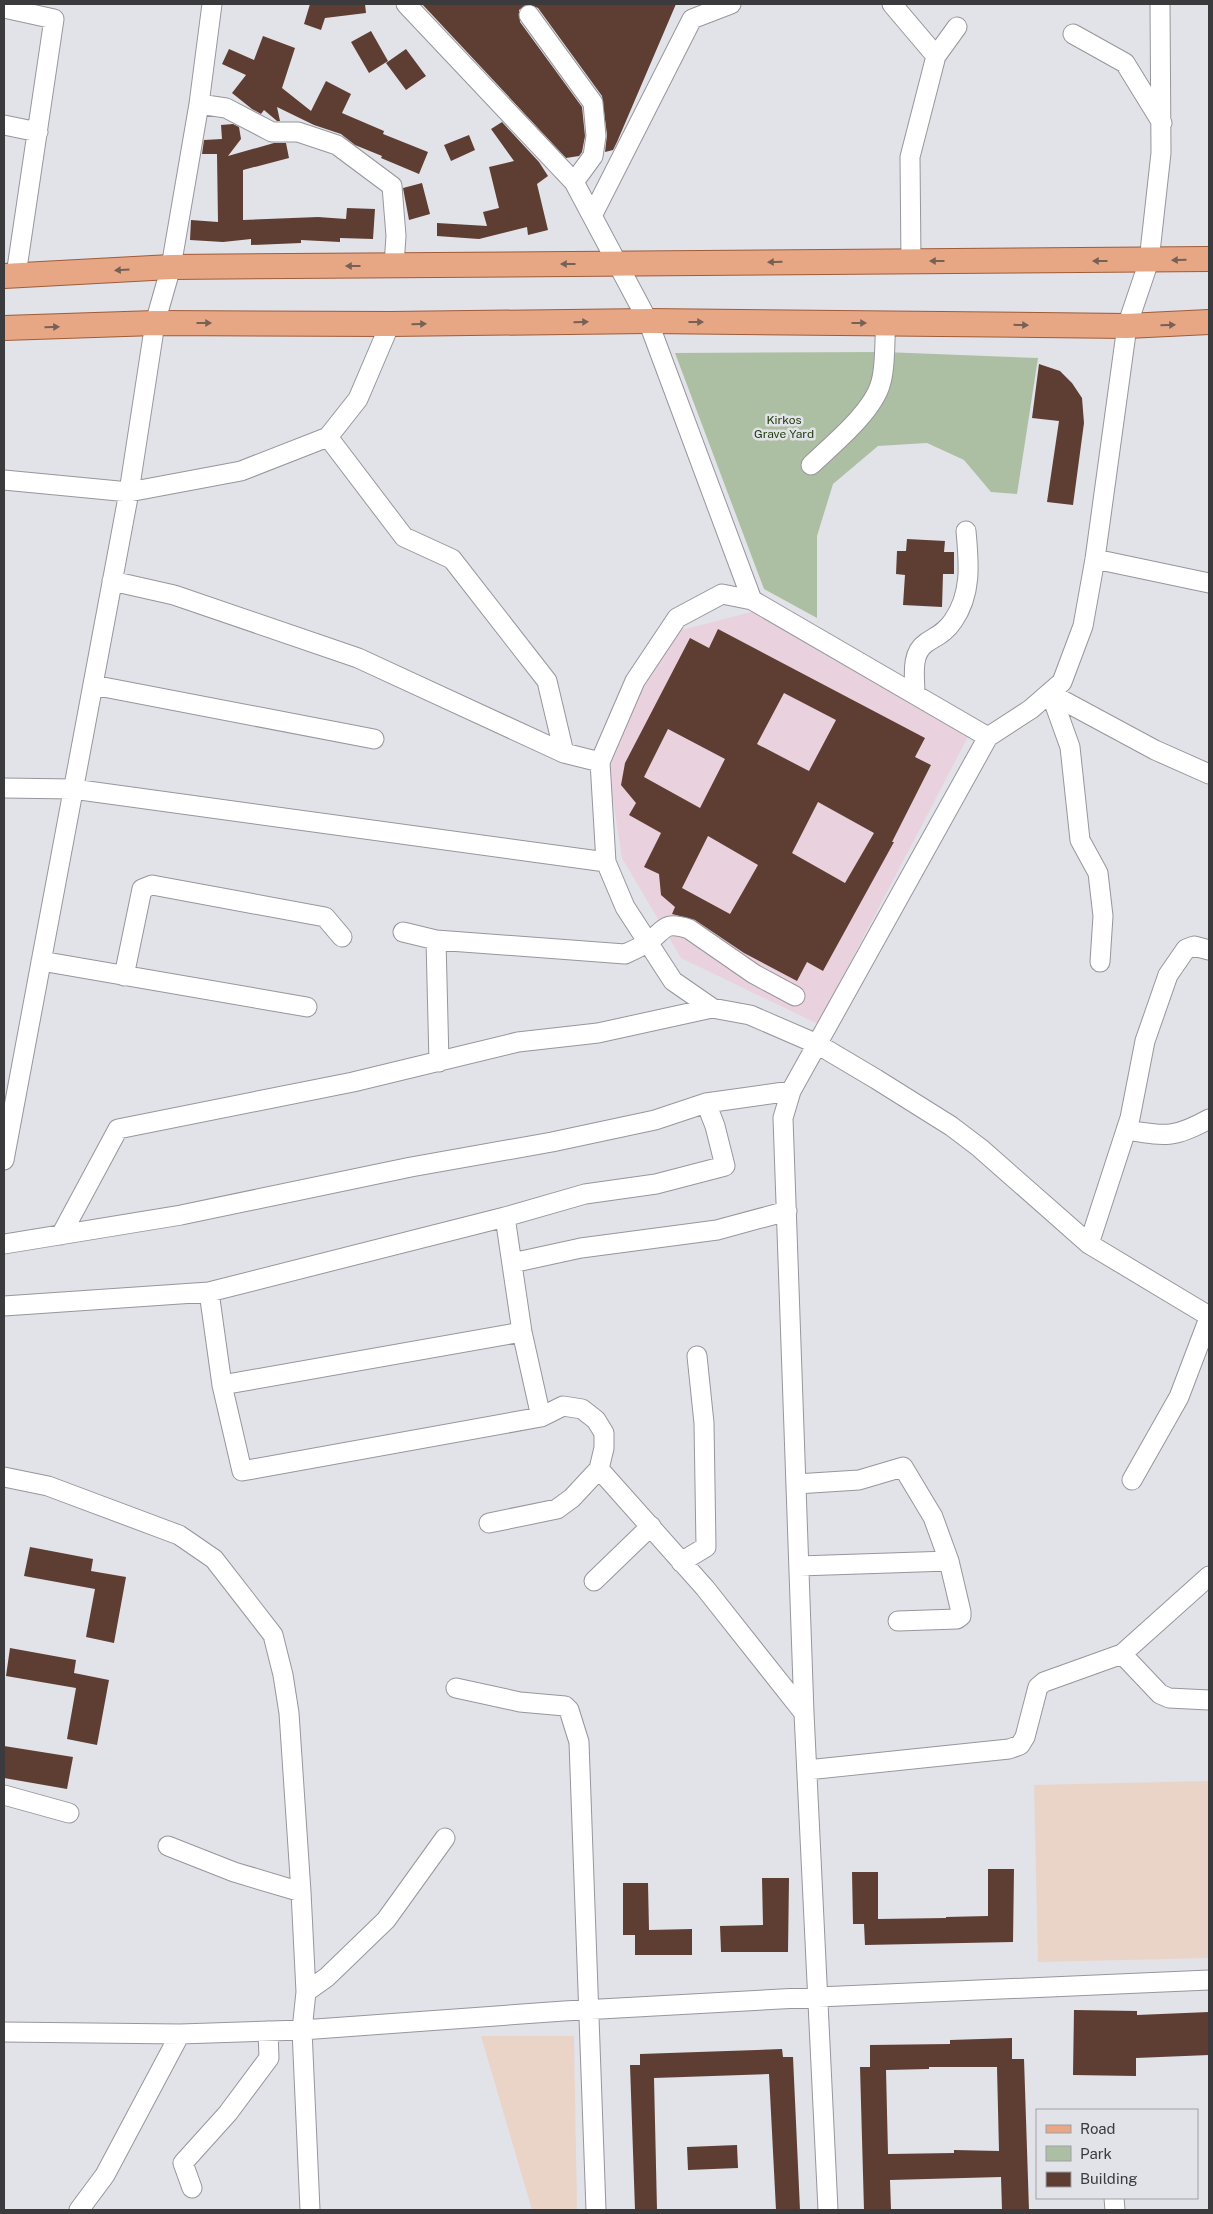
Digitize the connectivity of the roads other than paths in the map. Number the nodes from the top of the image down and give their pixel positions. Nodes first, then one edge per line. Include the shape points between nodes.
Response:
1 (212, 4) edge
2 (406, 4) edge
3 (731, 4) edge
4 (892, 4) edge
5 (1160, 4) edge
6 (4, 8) edge
7 (529, 15) dead end
8 (957, 27) dead end
9 (1073, 34) dead end
10 (936, 56) junction
11 (199, 104) junction
12 (1162, 124) junction
13 (4, 125) edge
14 (38, 132) junction
15 (574, 182) junction
16 (592, 216) junction
17 (1209, 259) edge
18 (911, 261) junction
19 (1149, 261) junction
20 (616, 264) junction
21 (394, 266) junction
22 (171, 267) junction
23 (10, 276) edge
24 (648, 321) junction
25 (1209, 322) edge
26 (155, 323) junction
27 (886, 323) junction
28 (390, 324) junction
29 (1127, 326) junction
30 (4, 328) edge
31 (328, 437) junction
32 (811, 465) dead end
33 (4, 480) edge
34 (128, 492) junction
35 (966, 531) dead end
36 (1095, 559) junction
37 (112, 581) junction
38 (1209, 583) edge
39 (752, 600) junction
40 (93, 685) junction
41 (915, 694) junction
42 (1051, 694) junction
43 (988, 737) junction
44 (374, 740) dead end
45 (564, 753) junction
46 (600, 762) junction
47 (1209, 774) edge
48 (4, 788) edge
49 (73, 789) junction
50 (606, 862) junction
51 (403, 932) dead end
52 (342, 937) dead end
53 (436, 940) junction
54 (648, 942) junction
55 (1209, 950) edge
56 (41, 961) junction
57 (1100, 962) dead end
58 (124, 976) junction
59 (795, 996) dead end
60 (307, 1006) dead end
61 (712, 1008) junction
62 (817, 1044) junction
63 (439, 1062) junction
64 (790, 1091) junction
65 (706, 1103) junction
66 (1209, 1119) edge
67 (1126, 1130) junction
68 (4, 1160) edge
69 (786, 1210) junction
70 (505, 1217) junction
71 (60, 1235) junction
72 (4, 1244) edge
73 (1089, 1244) junction
74 (512, 1263) junction
75 (209, 1292) junction
76 (4, 1306) edge
77 (1209, 1317) edge
78 (522, 1332) junction
79 (697, 1356) dead end
80 (222, 1385) junction
81 (541, 1417) junction
82 (600, 1469) junction
83 (4, 1477) edge
84 (1132, 1480) dead end
85 (796, 1484) junction
86 (489, 1523) dead end
87 (651, 1526) junction
88 (949, 1561) junction
89 (681, 1562) junction
90 (799, 1566) junction
91 (1209, 1576) edge
92 (594, 1581) dead end
93 (898, 1621) dead end
94 (1122, 1654) junction
95 (456, 1688) dead end
96 (1209, 1700) edge
97 (804, 1712) junction
98 (807, 1770) junction
99 (4, 1795) edge
100 (69, 1813) dead end
101 (445, 1838) dead end
102 (168, 1846) dead end
103 (300, 1892) junction
104 (1209, 1980) edge
105 (306, 1992) junction
106 (818, 1997) junction
107 (590, 2010) junction
108 (302, 2030) junction
109 (268, 2031) junction
110 (4, 2032) edge
111 (180, 2034) junction
112 (192, 2188) dead end
113 (79, 2210) edge
114 (310, 2210) edge
115 (596, 2210) edge
116 (828, 2210) edge

1 - 11 street
2 - 15 street
3 - 16 street via 692,19
4 - 10 street
5 - 12 street
6 - 14 street via 54,19
7 - 15 street via 594,103 596,136 593,156
8 - 10 street
9 - 12 street via 1125,63
10 - 18 street via 910,156
11 - 21 street via 226,108 272,132 298,132 337,145 392,186 396,236
11 - 22 street
12 - 19 street
13 - 14 street
14 - 23 street
15 - 16 street
16 - 20 street
17 -> 19 main road
19 -> 18 main road
18 -> 20 main road
19 - 29 street
20 -> 21 main road
20 - 24 street
21 -> 22 main road
22 -> 23 main road
22 - 26 street
24 -> 27 main road
28 -> 24 main road
24 - 39 street
29 -> 25 main road
26 -> 28 main road
30 -> 26 main road
26 - 34 street
27 -> 29 main road
27 - 32 street via 882,381 876,396
28 - 31 street via 358,399
29 - 36 street
31 - 34 street via 241,471
31 - 45 street via 404,537 452,559 546,680
33 - 34 street
34 - 37 street
35 - 41 street via 969,574 962,605 939,636 919,650 915,661
36 - 38 street
36 - 42 street via 1083,626 1062,682
37 - 40 street
37 - 45 street via 174,595 358,658
39 - 41 street
39 - 46 street via 722,594 676,618 635,682
40 - 44 street
40 - 49 street
41 - 43 street
42 - 43 street
42 - 47 street via 1155,750
42 - 57 street via 1070,747 1080,840 1098,873 1103,916
43 - 62 street
45 - 46 street
46 - 50 street
48 - 49 street
49 - 50 street
49 - 56 street
50 - 54 street via 626,907
51 - 53 street
52 - 58 street via 325,917 152,885 142,889
53 - 54 street via 625,954
53 - 63 street
54 - 59 street via 660,929 677,925 689,929 754,974
54 - 61 street via 673,981
55 - 67 street via 1194,946 1186,950 1168,974 1145,1041
56 - 58 street
56 - 68 street
58 - 60 street
61 - 62 street via 750,1015
61 - 63 street via 598,1034 518,1042
62 - 64 street
62 - 73 street via 951,1126
63 - 71 street via 118,1129
64 - 65 street
64 - 69 street via 783,1118
65 - 70 street via 724,1166 656,1184 585,1194
65 - 71 street via 655,1120 552,1142 181,1215
66 - 67 street via 1188,1131 1167,1137
67 - 73 street
69 - 74 street via 717,1230 582,1248
69 - 85 street
70 - 74 street
70 - 75 street
71 - 72 street
73 - 77 street
74 - 78 street
75 - 76 street
75 - 80 street
77 - 84 street via 1179,1397
78 - 80 street
78 - 81 street
79 - 89 street via 704,1423 706,1546
80 - 81 street via 242,1471
81 - 82 street via 563,1406 582,1409 596,1420 604,1433
82 - 86 street via 557,1509
82 - 87 street
83 - 103 street via 48,1486 179,1535 214,1559 274,1635 289,1713
85 - 88 street via 859,1480 903,1467 933,1517
85 - 90 street
87 - 89 street
87 - 92 street
88 - 90 street
88 - 93 street via 962,1612 960,1618
89 - 97 street
90 - 97 street
91 - 94 street
94 - 96 street via 1160,1694 1168,1698
94 - 98 street via 1038,1686 1020,1745 1009,1749
95 - 107 street via 520,1702 559,1704 569,1710 579,1742
97 - 98 street
98 - 106 street
99 - 100 street
101 - 105 street via 386,1920 326,1978
102 - 103 street via 234,1872
103 - 105 street
104 - 106 street
105 - 108 street
106 - 107 street
106 - 116 street
107 - 108 street
107 - 115 street
108 - 109 street
108 - 114 street
109 - 111 street
109 - 112 street via 268,2058 228,2113 183,2163
110 - 111 street
111 - 113 street via 105,2175

